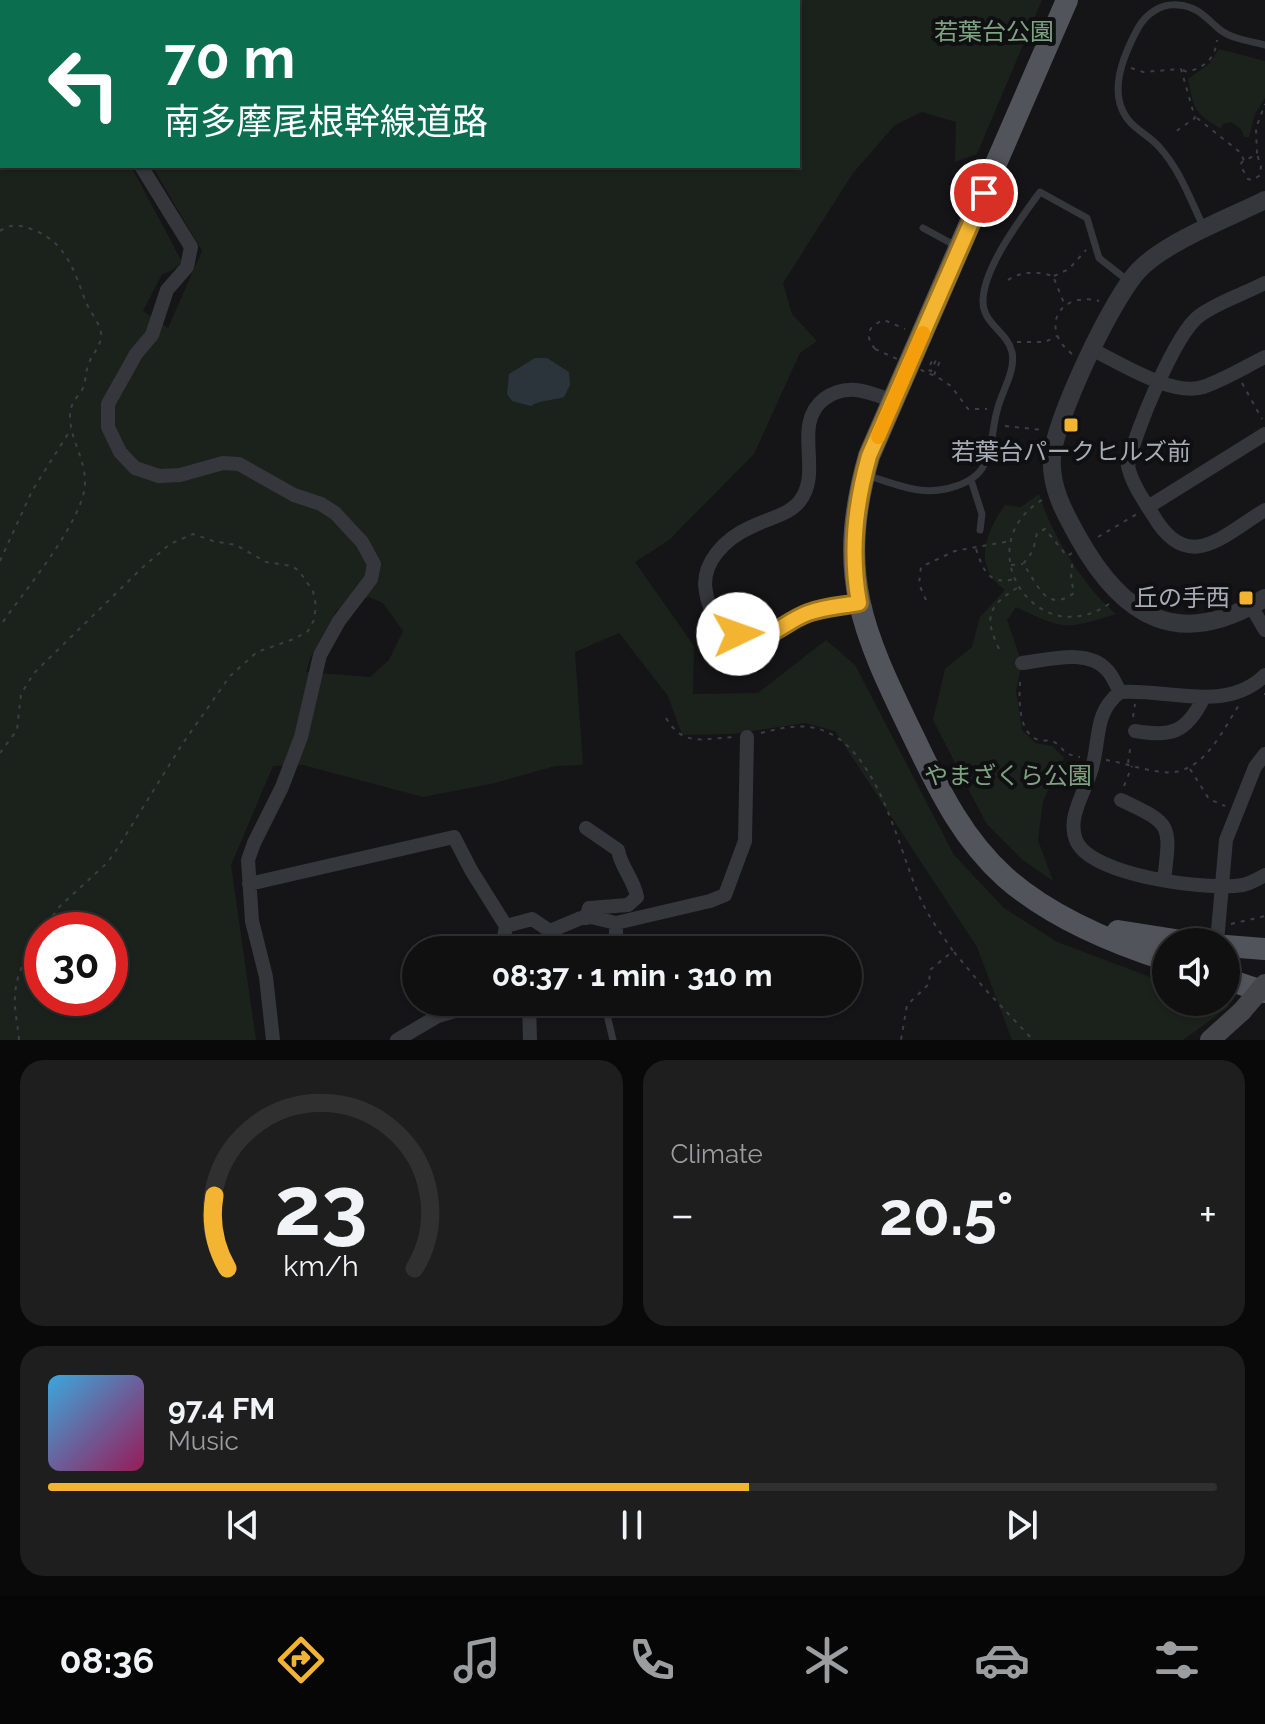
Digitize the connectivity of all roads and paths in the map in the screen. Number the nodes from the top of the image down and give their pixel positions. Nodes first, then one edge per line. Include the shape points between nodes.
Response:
1 (1067, 0) edge
2 (1219, 30) junction
3 (1265, 45) edge
4 (1122, 63) junction
5 (1181, 69) junction
6 (1265, 104) edge
7 (1195, 118) junction
8 (1175, 132) dead end
9 (1257, 154) junction
10 (1244, 161) junction
11 (142, 168) edge
12 (1265, 200) edge
13 (923, 228) dead end
14 (1205, 230) junction
15 (0, 231) edge
16 (1095, 245) junction
17 (960, 248) junction
18 (1053, 276) junction
19 (1008, 280) dead end
20 (1129, 282) junction
21 (1265, 283) edge
22 (1100, 301) dead end
23 (1065, 304) junction
24 (905, 329) dead end
25 (1058, 336) junction
26 (1010, 345) junction
27 (1084, 354) junction
28 (934, 356) dead end
29 (1265, 357) edge
30 (1236, 371) junction
31 (934, 375) junction
32 (1160, 382) junction
33 (893, 401) junction
34 (997, 408) junction
35 (994, 424) junction
36 (1265, 424) edge
37 (72, 429) junction
38 (1044, 430) dead end
39 (1265, 434) edge
40 (864, 475) junction
41 (971, 480) junction
42 (1046, 497) dead end
43 (1148, 507) junction
44 (1265, 510) edge
45 (980, 530) dead end
46 (1094, 540) dead end
47 (1011, 541) junction
48 (976, 548) junction
49 (1073, 552) dead end
50 (0, 561) edge
51 (1078, 562) dead end
52 (1023, 564) junction
53 (1010, 566) junction
54 (1014, 579) junction
55 (1018, 587) junction
56 (926, 600) dead end
57 (1258, 602) edge
58 (859, 603) junction
59 (1109, 604) dead end
60 (0, 626) edge
61 (1265, 630) edge
62 (999, 649) dead end
63 (1022, 663) dead end
64 (1265, 675) edge
65 (1138, 691) junction
66 (1120, 692) junction
67 (1203, 699) junction
68 (666, 718) dead end
69 (747, 737) junction
70 (1132, 738) junction
71 (0, 753) edge
72 (1265, 754) edge
73 (1189, 768) dead end
74 (1125, 782) dead end
75 (1121, 800) dead end
76 (1236, 810) junction
77 (586, 828) dead end
78 (1265, 875) edge
79 (1164, 880) junction
80 (249, 884) junction
81 (1222, 885) junction
82 (56, 912) edge
83 (1063, 915) junction
84 (1265, 916) edge
85 (586, 918) junction
86 (616, 923) junction
87 (506, 926) junction
88 (1218, 928) edge
89 (1230, 928) edge
90 (504, 936) edge
91 (616, 936) edge
92 (1152, 937) edge
93 (1240, 943) edge
94 (1265, 949) edge
95 (953, 951) junction
96 (1152, 955) edge
97 (24, 964) edge
98 (1240, 984) edge
99 (1265, 984) edge
100 (1265, 992) edge
101 (438, 1016) edge
102 (529, 1016) edge
103 (607, 1016) edge
104 (19, 1040) edge
105 (273, 1040) edge
106 (397, 1040) edge
107 (530, 1040) edge
108 (613, 1040) edge
109 (901, 1040) edge
110 (1033, 1040) edge
111 (1210, 1040) edge

1 - 17 main road
2 - 3 lane
2 - 4 lane via 1206,16 1182,5 1158,9 1144,18
2 - 5 path via 1209,61 1187,72
4 - 5 path via 1143,72
4 - 14 lane via 1117,88 1124,113 1175,167
5 - 7 path
6 - 9 path via 1256,128
7 - 8 path
7 - 10 path via 1241,153
9 - 10 path
9 - 10 path via 1261,172 1252,180 1243,173
11 - 80 street via 191,247 187,267 167,290 152,335 108,404 108,427 120,452 135,468 159,476 239,464 335,513 374,564 371,579 320,655 301,737 248,860
12 - 14 street
13 - 17 lane
14 - 20 street via 1162,251
15 - 37 path via 11,225 50,236 75,272 101,332 82,390 75,396
16 - 18 path
16 - 20 lane via 1099,258
16 - 26 lane via 1087,218 1040,192 1009,233 984,292 987,318
17 - 33 main road
18 - 19 path via 1022,273
18 - 23 path
20 - 27 street
21 - 32 street via 1189,325
22 - 23 path via 1082,298
23 - 25 path via 1057,315
24 - 31 path, bridge via 884,320 873,324 868,340 875,349
25 - 26 path
25 - 27 path via 1067,350
26 - 34 lane via 1012,364
27 - 32 street
27 - 57 street via 1052,458 1053,479 1058,498 1100,573 1124,600 1163,620 1213,622
28 - 31 path via 928,370 940,361
29 - 30 street
30 - 32 street via 1194,389
30 - 36 path
31 - 34 path, bridge via 951,386 968,409
32 - 43 street via 1128,466
33 - 40 main road
33 - 58 street via 851,388 818,405 807,431 809,478 801,500 741,532 715,555 704,586 715,616 738,634 753,638 819,610
34 - 35 lane
35 - 38 path
35 - 41 lane via 986,462
37 - 50 path via 32,491
37 - 60 path via 82,454 82,498 66,532
39 - 43 street
40 - 41 lane via 922,491
40 - 58 main road via 853,555
41 - 45 lane via 982,514
42 - 47 path via 1026,512
43 - 44 street via 1169,539 1186,547 1211,543
43 - 46 path
47 - 48 path
47 - 53 path
48 - 54 path via 988,578
48 - 56 path via 955,551 921,567 919,584
49 - 52 path via 1067,556 1045,529 1037,533
51 - 52 path via 1071,570 1074,593 1065,600 1042,594
52 - 53 path
53 - 54 path
54 - 55 path
55 - 59 path via 1030,603 1064,617 1093,613
55 - 62 path via 992,613 988,626
57 - 61 street
58 - 83 main road via 874,656 955,819 1006,878
63 - 66 street via 1093,660 1109,671
64 - 67 street via 1241,691
65 - 66 street
65 - 67 street
65 - 70 path
66 - 79 street via 1099,718 1090,776 1075,814 1075,839 1093,859
67 - 70 street via 1180,730
68 - 69 path via 684,739
69 - 86 street via 747,828 728,891 710,901
69 - 95 path via 811,727 847,744 866,765 919,897
70 - 74 path
71 - 82 path via 17,730 21,694 34,673 179,539 193,534 236,545 266,562 292,566 306,578 316,606 308,631 257,652 230,676 108,862
72 - 76 street
73 - 76 path via 1209,799
75 - 79 street via 1159,818 1166,828
76 - 81 street via 1226,840
77 - 85 street via 618,850 637,897 628,905 589,908
78 - 81 street via 1243,885
79 - 81 street
80 - 87 street via 454,837
80 - 105 street
81 - 88 street
83 - 92 main road
83 - 96 main road
84 - 89 path
85 - 86 street
85 - 87 street via 550,931 532,919
86 - 91 street
87 - 90 street
93 - 94 main road
95 - 109 path via 930,970 929,984 907,1005
95 - 110 path
97 - 104 path via 17,985
98 - 100 main road
99 - 111 main road, bridge
101 - 106 street
102 - 107 street
103 - 108 lane

